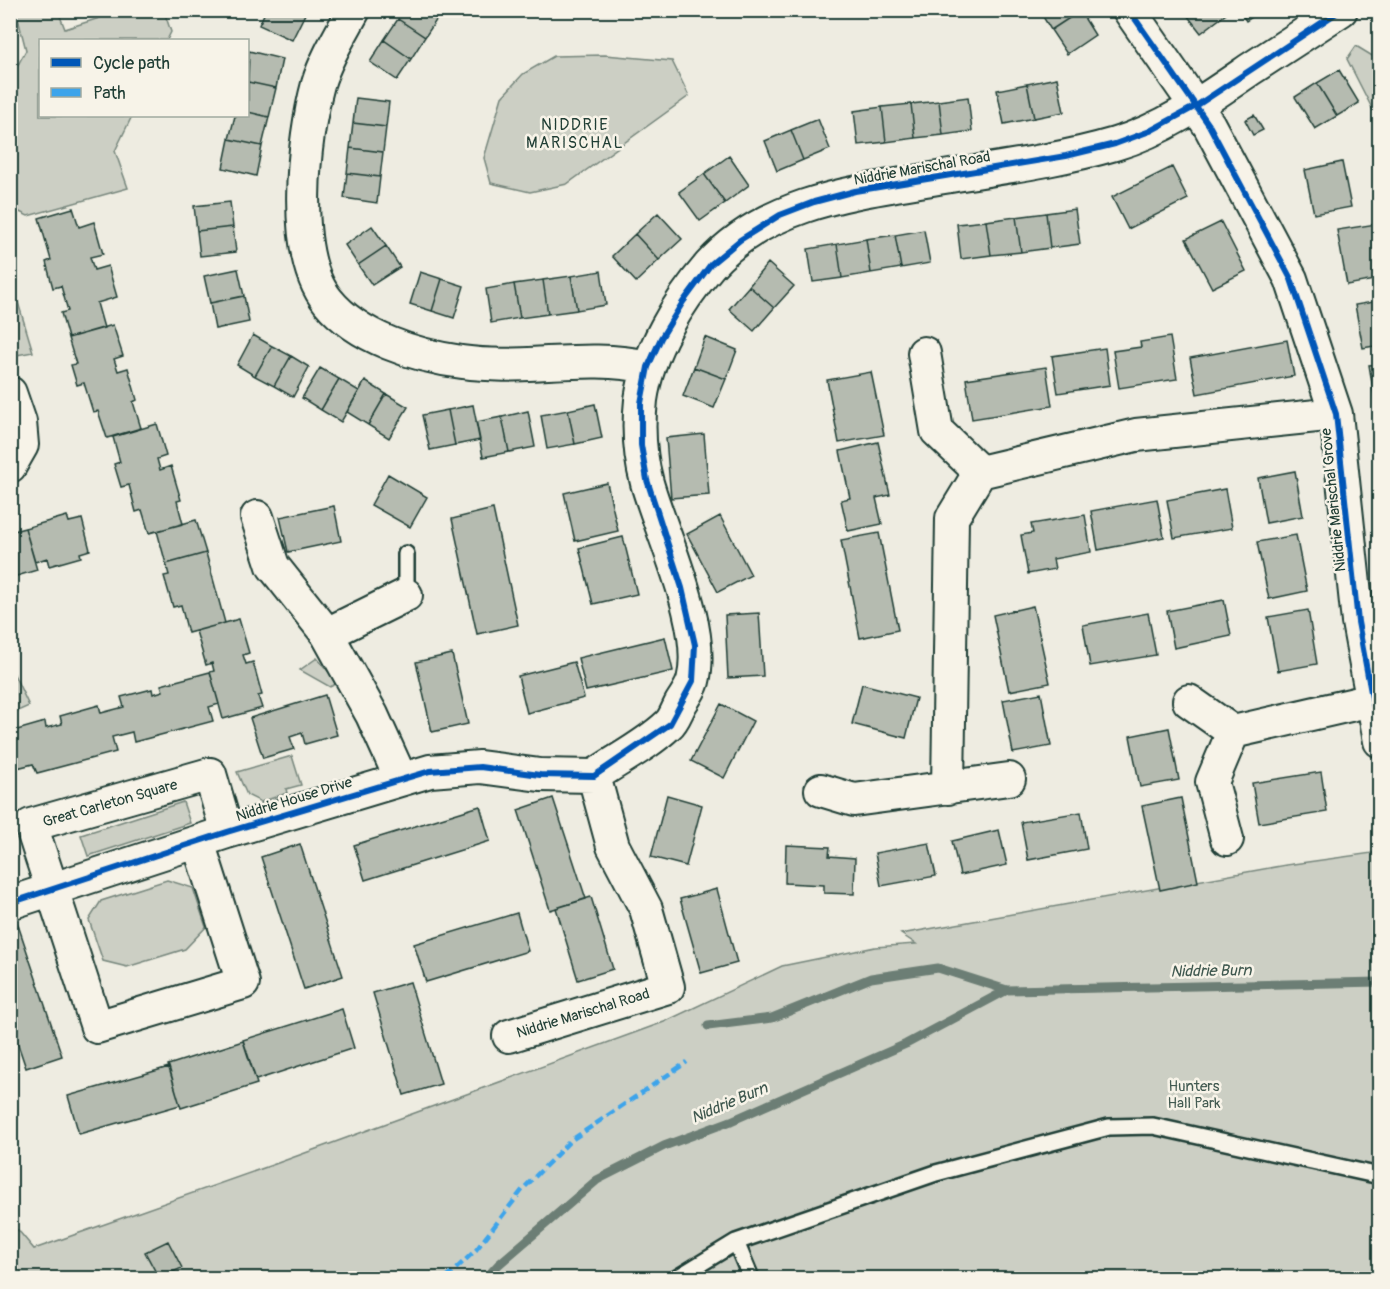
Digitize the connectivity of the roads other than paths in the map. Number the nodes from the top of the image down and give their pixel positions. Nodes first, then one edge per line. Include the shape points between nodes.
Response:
1 (354, 10) edge
2 (1129, 10) edge
3 (1341, 10) edge
4 (1196, 106) junction
5 (924, 353) dead end
6 (648, 367) junction
7 (10, 393) edge
8 (1336, 414) junction
9 (10, 466) edge
10 (980, 472) junction
11 (256, 517) dead end
12 (406, 554) dead end
13 (406, 594) joint
14 (1369, 619) edge
15 (327, 634) junction
16 (1372, 700) junction
17 (1189, 701) dead end
18 (1233, 732) junction
19 (1380, 741) edge
20 (594, 776) junction
21 (400, 779) junction
22 (1009, 779) dead end
23 (948, 788) junction
24 (820, 790) dead end
25 (227, 832) junction
26 (1227, 839) dead end
27 (198, 842) junction
28 (51, 890) junction
29 (10, 903) edge
30 (509, 1036) dead end
31 (1380, 1176) edge
32 (736, 1242) junction
33 (677, 1278) edge
34 (751, 1278) edge

1 - 6 street via 318,84 303,198 305,245 313,275 327,300 347,320 379,338 460,362 506,366 586,359
2 - 4 street, Niddrie Marischal Grove
3 - 4 street, Niddrie Marischal Road
4 - 6 street, Niddrie Marischal Road via 1150,131 1115,144 1066,156 855,191 780,215 711,264 683,302
4 - 8 street, Niddrie Marischal Grove via 1291,279
5 - 10 street via 937,430
6 - 20 street, Niddrie Marischal Road via 641,402 641,445 647,480 682,588 695,645 693,681 670,724
7 - 9 street via 20,422 22,445
8 - 10 street, Niddrie Marischal Grove via 1136,435
8 - 14 street, Niddrie Marischal Grove
10 - 23 street via 952,518
11 - 15 street via 273,566
12 - 13 lane
13 - 15 street
14 - 16 street, Niddrie Marischal Grove
15 - 21 street via 372,715
16 - 18 street
16 - 19 street, Niddrie Marischal Grove
17 - 18 street
18 - 26 street via 1212,782
20 - 21 street, Niddrie House Drive via 480,767 430,771
20 - 30 street, Niddrie Marischal Road via 613,846 646,909 668,987
21 - 25 street, Niddrie House Drive
22 - 23 street
23 - 24 street via 854,800
25 - 27 street, Niddrie House Drive
25 - 28 street, Great Carleton Square via 210,774 31,825
27 - 28 street, Niddrie House Drive
27 - 28 street, Great Carleton Square via 243,983 97,1027
28 - 29 street, Niddrie House Drive
31 - 32 lane via 1153,1126 1109,1127 936,1173
32 - 33 lane
32 - 34 lane

